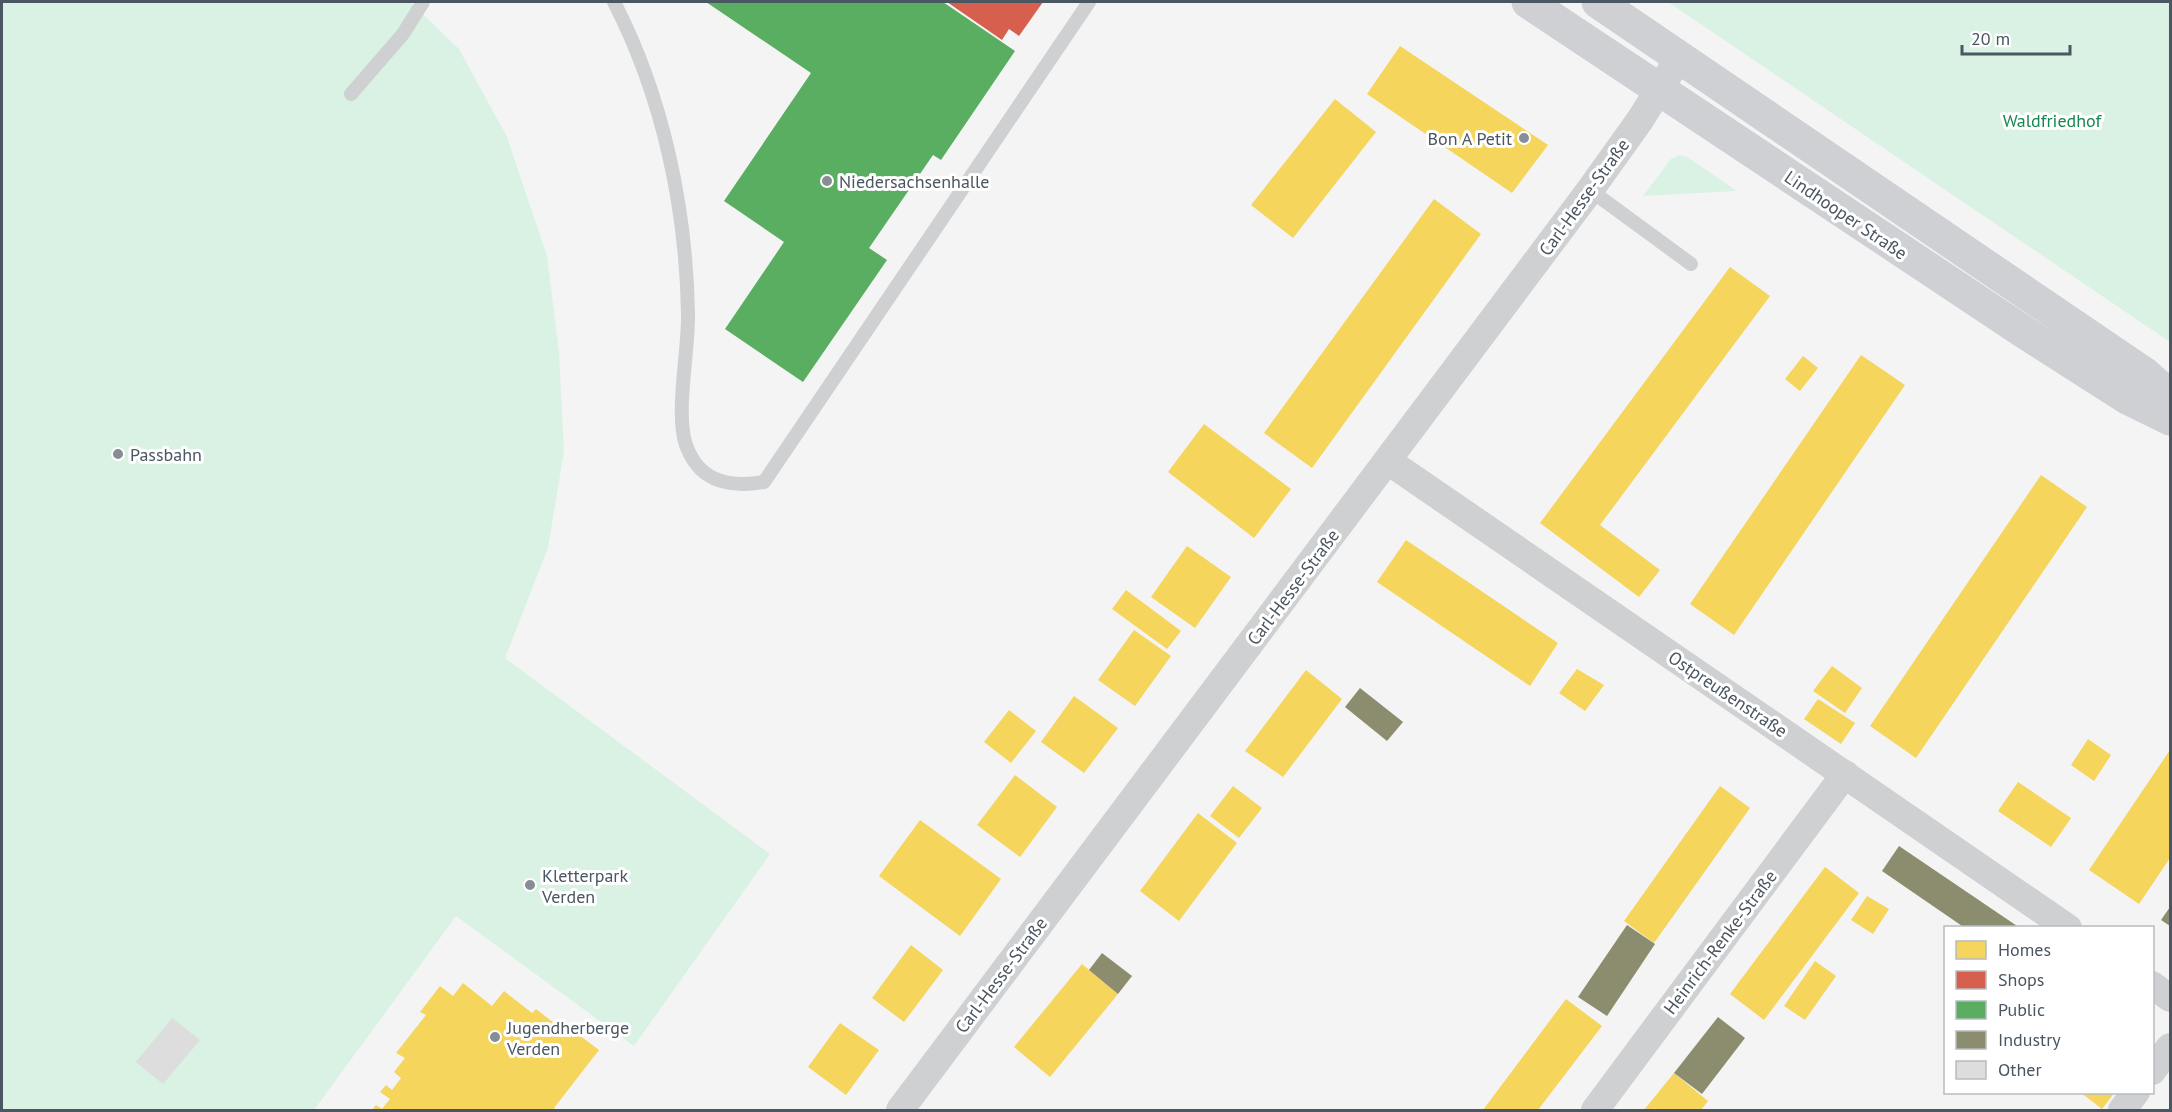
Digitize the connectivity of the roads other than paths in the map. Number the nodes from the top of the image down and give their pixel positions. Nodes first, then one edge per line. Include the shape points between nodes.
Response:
1 (423, 2) edge
2 (614, 2) edge
3 (1089, 2) edge
4 (1528, 2) edge
5 (1598, 2) edge
6 (1679, 57) junction
7 (1659, 89) junction
8 (351, 94) dead end
9 (1590, 190) junction
10 (1691, 264) dead end
11 (2170, 396) edge
12 (2170, 418) edge
13 (1388, 461) junction
14 (1845, 774) junction
15 (2067, 926) edge
16 (2154, 986) edge
17 (2170, 998) edge
18 (2170, 1047) edge
19 (2154, 1068) edge
20 (2134, 1094) edge
21 (900, 1110) edge
22 (1595, 1110) edge
23 (2122, 1110) edge

1 - 8 lane via 404,34
2 - 3 lane via 646,77 671,165 687,259 688,340 682,411 686,445 700,469 719,482 745,485 764,482
4 - 7 main road, Lindhooper Straße
5 - 6 main road, Lindhooper Straße
6 - 7 street, Carl-Hesse-Straße
6 - 11 main road, Lindhooper Straße via 2145,374
7 - 9 street, Carl-Hesse-Straße
7 - 12 main road, Lindhooper Straße via 2024,332 2129,399
9 - 10 lane
9 - 13 street, Carl-Hesse-Straße
13 - 14 street, Ostpreußenstraße
13 - 21 street, Carl-Hesse-Straße
14 - 15 street, Ostpreußenstraße
14 - 22 street, Heinrich-Renke-Straße
16 - 17 street
18 - 19 street
20 - 23 street

